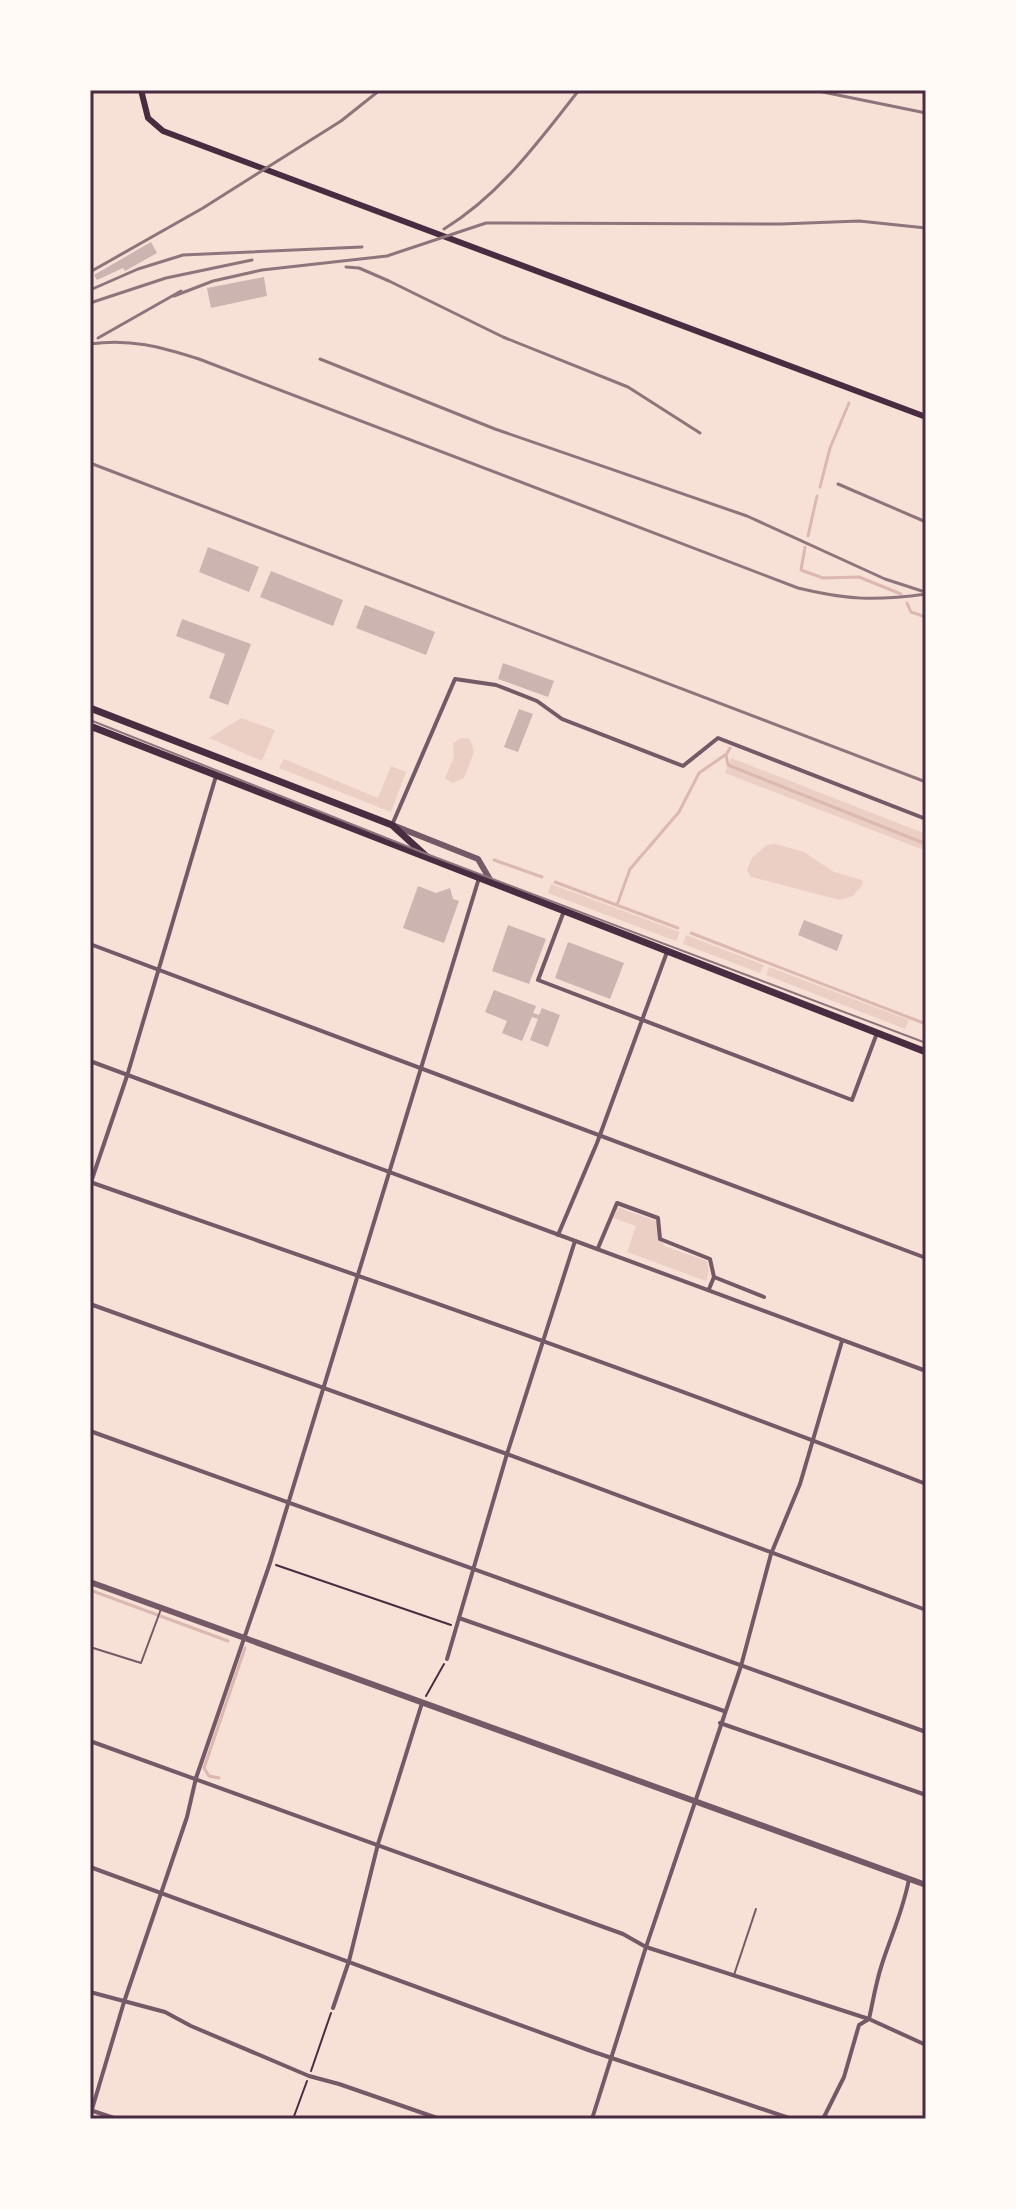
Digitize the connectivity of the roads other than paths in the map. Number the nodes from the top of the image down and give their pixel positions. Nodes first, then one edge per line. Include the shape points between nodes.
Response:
1 (141, 90) edge
2 (926, 417) edge
3 (90, 708) edge
4 (90, 726) edge
5 (216, 776) junction
6 (926, 819) edge
7 (392, 825) junction
8 (427, 857) junction
9 (479, 878) junction
10 (492, 883) junction
11 (564, 911) junction
12 (90, 944) edge
13 (667, 952) junction
14 (157, 969) junction
15 (642, 1022) junction
16 (877, 1033) junction
17 (926, 1052) edge
18 (90, 1061) edge
19 (422, 1069) junction
20 (127, 1076) junction
21 (600, 1135) junction
22 (390, 1172) junction
23 (90, 1183) edge
24 (558, 1235) junction
25 (575, 1241) junction
26 (598, 1248) junction
27 (926, 1258) edge
28 (358, 1274) junction
29 (714, 1277) junction
30 (709, 1289) junction
31 (764, 1297) dead end
32 (90, 1304) edge
33 (843, 1340) junction
34 (542, 1342) junction
35 (926, 1371) edge
36 (322, 1386) junction
37 (90, 1431) edge
38 (812, 1439) junction
39 (507, 1454) junction
40 (926, 1484) edge
41 (289, 1501) junction
42 (771, 1554) junction
43 (473, 1570) junction
44 (90, 1582) edge
45 (160, 1610) junction
46 (926, 1610) edge
47 (459, 1618) junction
48 (243, 1636) junction
49 (90, 1647) edge
50 (447, 1659) road end
51 (741, 1666) junction
52 (423, 1701) junction
53 (724, 1711) junction
54 (720, 1723) junction
55 (926, 1732) edge
56 (90, 1741) edge
57 (196, 1778) junction
58 (926, 1795) edge
59 (695, 1802) junction
60 (378, 1844) junction
61 (90, 1867) edge
62 (909, 1879) junction
63 (926, 1885) edge
64 (161, 1892) junction
65 (756, 1909) dead end
66 (646, 1947) junction
67 (349, 1961) junction
68 (734, 1976) junction
69 (90, 1992) edge
70 (124, 2002) junction
71 (333, 2008) road end
72 (869, 2019) junction
73 (926, 2045) edge
74 (613, 2057) junction
75 (91, 2112) edge
76 (117, 2119) edge
77 (440, 2119) edge
78 (592, 2119) edge
79 (792, 2119) edge
80 (823, 2119) edge

1 - 2 main road via 148,118 163,131
3 - 7 main road
4 - 5 main road
5 - 8 main road
5 - 14 street
6 - 7 street via 718,738 683,766 562,719 537,701 496,685 455,679
7 - 8 main road
7 - 10 street via 478,859
8 - 9 main road
9 - 10 main road
9 - 19 street
10 - 11 main road
11 - 13 main road
11 - 15 street via 538,980
12 - 14 street
13 - 15 street
13 - 16 main road
14 - 19 street
14 - 20 street
15 - 16 street via 852,1100
15 - 21 street
16 - 17 main road
18 - 20 street
19 - 21 street
19 - 22 street
20 - 22 street
20 - 23 street
21 - 24 street
21 - 27 street
22 - 24 street
22 - 28 street
23 - 28 street
24 - 25 street
25 - 26 street
25 - 34 street
26 - 29 street via 617,1203 658,1218 660,1239 710,1259
26 - 30 street
28 - 34 street
28 - 36 street
29 - 30 street
29 - 31 street
30 - 33 street
32 - 36 street
33 - 35 street
33 - 38 street
34 - 38 street
34 - 39 street
36 - 39 street
36 - 41 street
37 - 41 street
38 - 40 street
38 - 42 street
39 - 42 street
39 - 43 street
41 - 43 street
41 - 48 street
42 - 46 street
42 - 51 street
43 - 47 street
43 - 51 street
44 - 45 street
45 - 48 street
45 - 49 lane via 141,1663
47 - 50 street
47 - 53 street
48 - 52 street
48 - 57 street
51 - 53 street
51 - 55 street
52 - 59 street
52 - 60 street
53 - 54 street
54 - 58 street
54 - 59 street
56 - 57 street
57 - 60 street
57 - 64 street
59 - 62 street
59 - 66 street
60 - 66 street
60 - 67 street
61 - 64 street
62 - 63 street
62 - 72 street
64 - 67 street
64 - 70 street
65 - 68 lane
66 - 68 street
66 - 74 street
67 - 71 street
67 - 74 street
68 - 72 street
69 - 70 street
70 - 75 street
70 - 77 street via 165,2012 309,2076
72 - 73 street
72 - 80 street via 859,2025 844,2077
74 - 78 street
74 - 79 street
75 - 76 street

